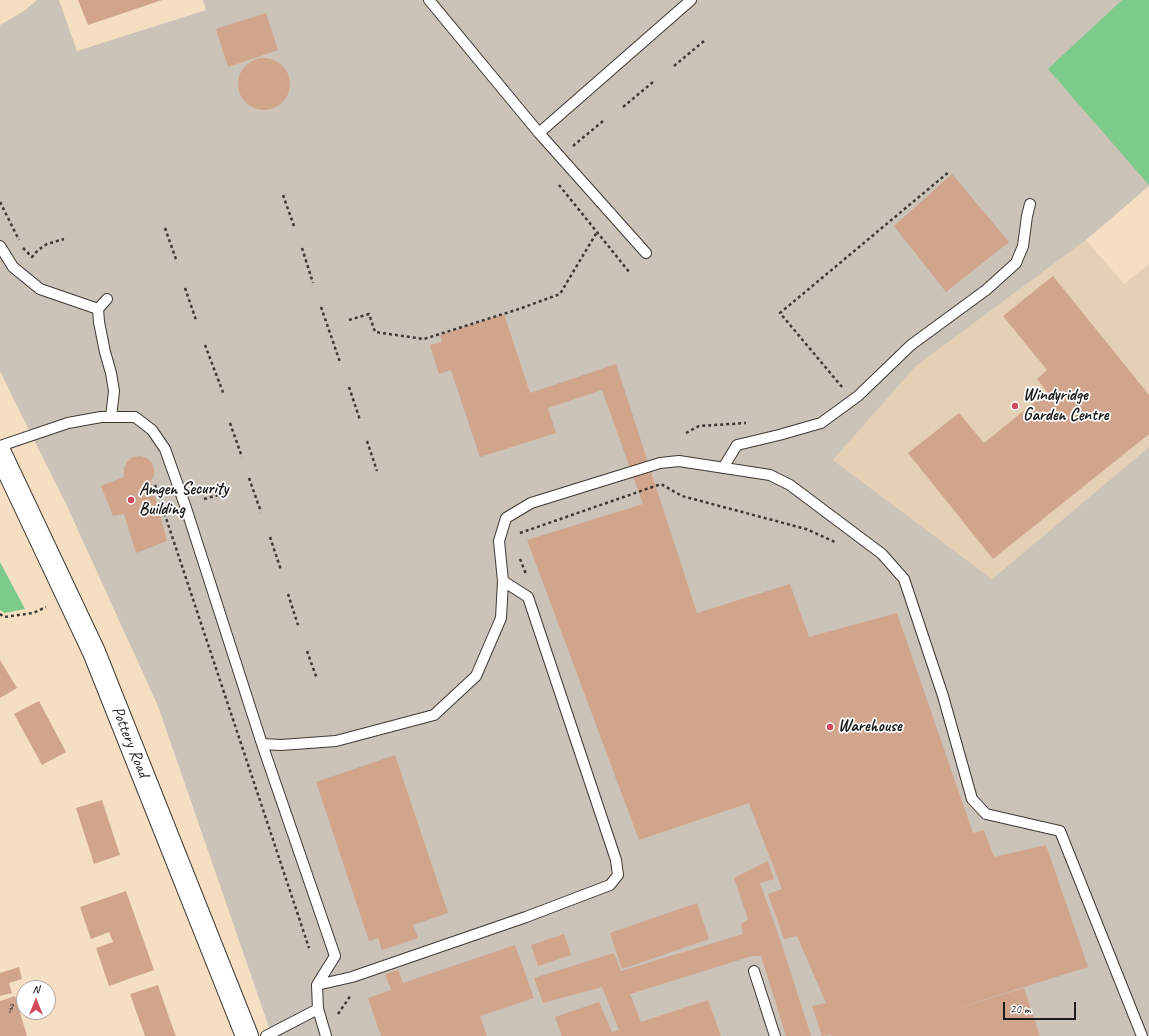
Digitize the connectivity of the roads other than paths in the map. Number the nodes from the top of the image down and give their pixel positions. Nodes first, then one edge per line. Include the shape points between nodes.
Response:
1 (429, 0) edge
2 (691, 0) edge
3 (539, 133) junction
4 (1030, 204) dead end
5 (0, 246) edge
6 (646, 253) dead end
7 (107, 298) dead end
8 (98, 309) junction
9 (111, 417) junction
10 (0, 446) edge
11 (0, 453) edge
12 (723, 468) junction
13 (503, 581) junction
14 (262, 744) junction
15 (754, 971) dead end
16 (317, 985) junction
17 (318, 1009) junction
18 (247, 1036) edge
19 (266, 1036) edge
20 (326, 1036) edge
21 (775, 1036) edge
22 (1142, 1036) edge

1 - 3 lane
2 - 3 lane
3 - 6 lane
4 - 12 lane via 1023,246 1016,263 986,290 911,345 858,396 821,423 737,445
5 - 8 lane via 13,267 40,289
7 - 8 lane
8 - 9 lane via 114,391
9 - 10 lane via 68,423
9 - 14 lane via 135,417 152,430 165,448
11 - 18 street, Pottery Road via 94,652
12 - 13 lane via 679,461 660,463 531,503 506,518 499,541
12 - 22 lane via 770,475 790,485 882,554 904,580 972,799 986,814 1060,830
13 - 14 lane via 501,618 476,676 434,715 336,741
13 - 16 lane via 528,597 616,860 618,875 610,886 526,917 352,977
14 - 16 lane via 335,956
15 - 21 lane
16 - 17 lane
17 - 19 lane
17 - 20 lane

